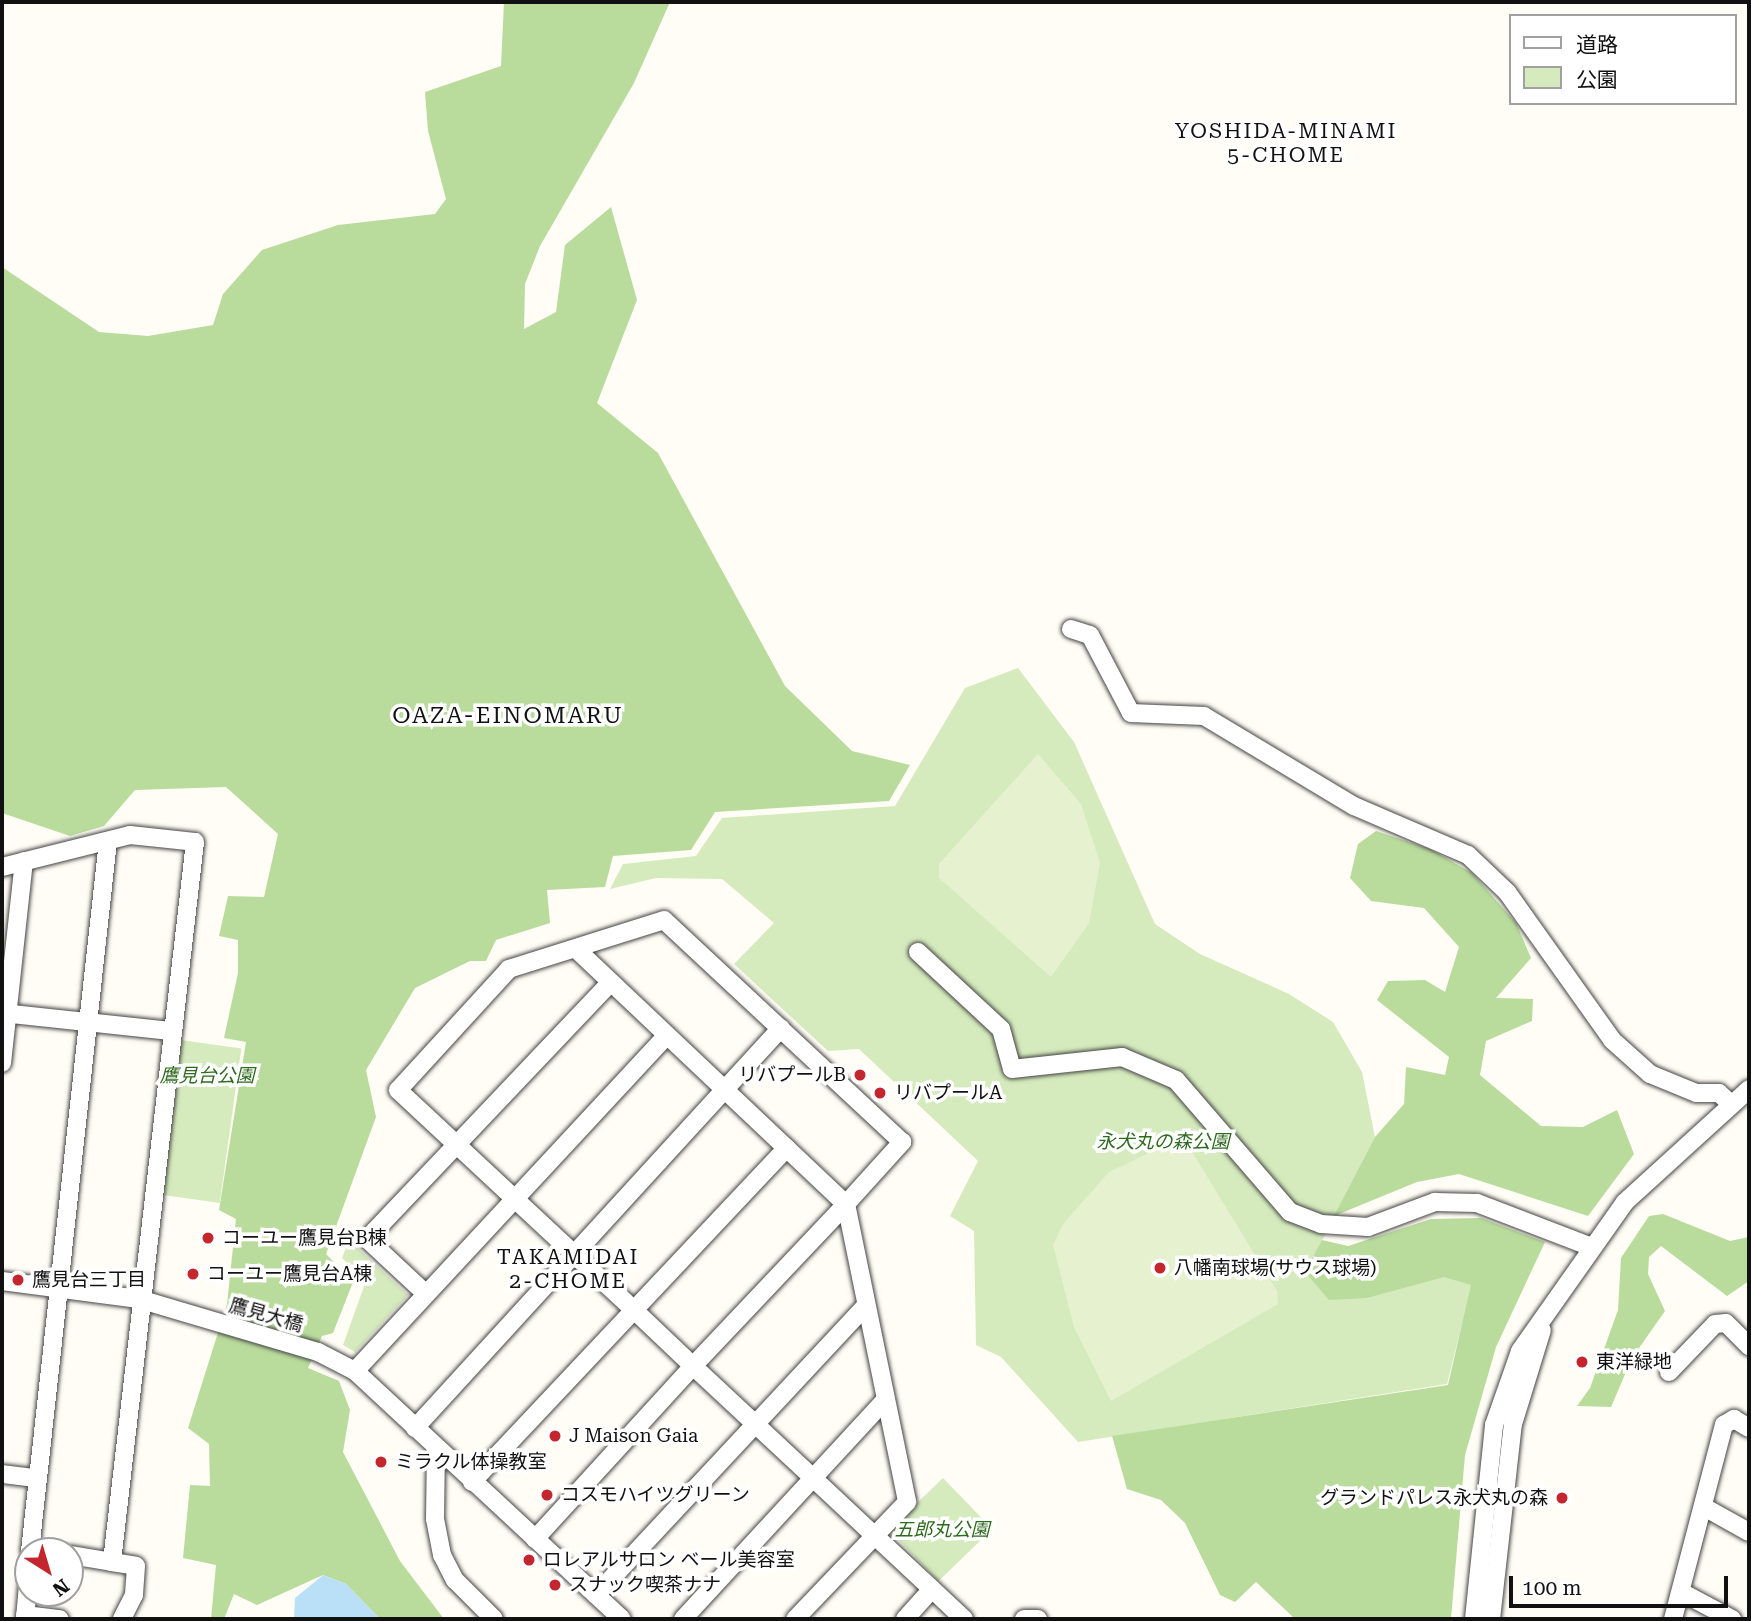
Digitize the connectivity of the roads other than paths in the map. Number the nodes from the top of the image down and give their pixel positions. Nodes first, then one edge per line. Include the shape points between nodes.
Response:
1 (1071, 629) dead end
2 (108, 841) junction
3 (24, 861) junction
4 (2, 867) edge
5 (576, 950) junction
6 (918, 952) dead end
7 (610, 983) junction
8 (5, 1013) edge
9 (88, 1022) junction
10 (781, 1028) junction
11 (171, 1031) junction
12 (666, 1036) junction
13 (2, 1063) edge
14 (1749, 1089) edge
15 (724, 1090) junction
16 (1731, 1104) junction
17 (455, 1143) junction
18 (787, 1149) junction
19 (514, 1198) junction
20 (846, 1205) junction
21 (1589, 1246) junction
22 (572, 1252) junction
23 (1569, 1273) junction
24 (2, 1281) edge
25 (57, 1289) junction
26 (425, 1293) junction
27 (139, 1299) junction
28 (866, 1305) junction
29 (634, 1310) junction
30 (1749, 1346) edge
31 (693, 1366) junction
32 (355, 1371) junction
33 (1669, 1372) dead end
34 (886, 1399) junction
35 (753, 1422) junction
36 (415, 1428) junction
37 (1749, 1428) edge
38 (436, 1448) junction
39 (2, 1474) edge
40 (37, 1478) junction
41 (813, 1478) junction
42 (472, 1482) junction
43 (1704, 1507) junction
44 (1749, 1532) edge
45 (874, 1535) junction
46 (35, 1537) edge
47 (535, 1539) junction
48 (84, 1557) edge
49 (112, 1562) junction
50 (932, 1589) junction
51 (1681, 1592) junction
52 (596, 1595) junction
53 (25, 1617) edge
54 (60, 1619) edge
55 (122, 1619) edge
56 (494, 1619) edge
57 (622, 1619) edge
58 (683, 1619) edge
59 (795, 1619) edge
60 (905, 1619) edge
61 (964, 1619) edge
62 (1024, 1619) edge
63 (1038, 1619) edge
64 (1474, 1619) edge
65 (1491, 1619) edge
66 (1673, 1619) edge
67 (1732, 1619) edge

1 - 16 street via 1090,635 1131,713 1204,716 1354,806 1468,855 1507,892 1612,1040 1650,1074 1696,1093 1720,1093
2 - 3 street
2 - 9 street
2 - 11 street via 130,835 195,842
3 - 4 street
3 - 8 street
5 - 7 street
5 - 10 street via 664,920
5 - 17 street via 509,969 398,1090
6 - 21 street via 1000,1029 1012,1069 1122,1057 1176,1080 1290,1212 1321,1224 1368,1227 1435,1202 1477,1203
7 - 12 street
7 - 17 street
8 - 9 street
8 - 13 street
9 - 11 street
9 - 25 street
10 - 15 street
10 - 20 street via 902,1142
11 - 27 street
12 - 15 street
12 - 19 street
14 - 16 street
15 - 18 street
15 - 22 street
16 - 21 street via 1625,1202
17 - 19 street
17 - 26 street via 367,1239
18 - 20 street
18 - 29 street
19 - 22 street
19 - 26 street
20 - 28 street
20 - 31 street
21 - 23 street
22 - 29 street
22 - 36 street
23 - 64 street via 1520,1351 1494,1425
23 - 65 street via 1542,1331 1513,1424
24 - 25 street, 鷹見大橋
25 - 27 street, 鷹見大橋
25 - 40 street
26 - 32 street
27 - 32 street, 鷹見大橋 via 318,1352
27 - 49 street
28 - 34 street
28 - 35 street
29 - 31 street
29 - 42 street
30 - 33 street via 1726,1323 1715,1324
31 - 35 street
31 - 47 street
32 - 36 street, 鷹見大橋
34 - 41 street
34 - 45 street via 907,1502
35 - 41 street
35 - 52 street
36 - 38 street, 鷹見大橋
37 - 43 street via 1734,1419 1724,1424
38 - 42 street, 鷹見大橋
38 - 56 street via 435,1519 442,1555 455,1580
39 - 40 street
40 - 46 street
41 - 45 street
41 - 58 street
42 - 47 street, 鷹見大橋
43 - 44 street
43 - 51 street
45 - 50 street
45 - 59 street
47 - 52 street, 鷹見大橋
48 - 49 street
49 - 55 street via 136,1566 134,1595
50 - 60 street
50 - 61 street
51 - 66 street
51 - 67 street
52 - 57 street, 鷹見大橋
53 - 54 street
62 - 63 street

